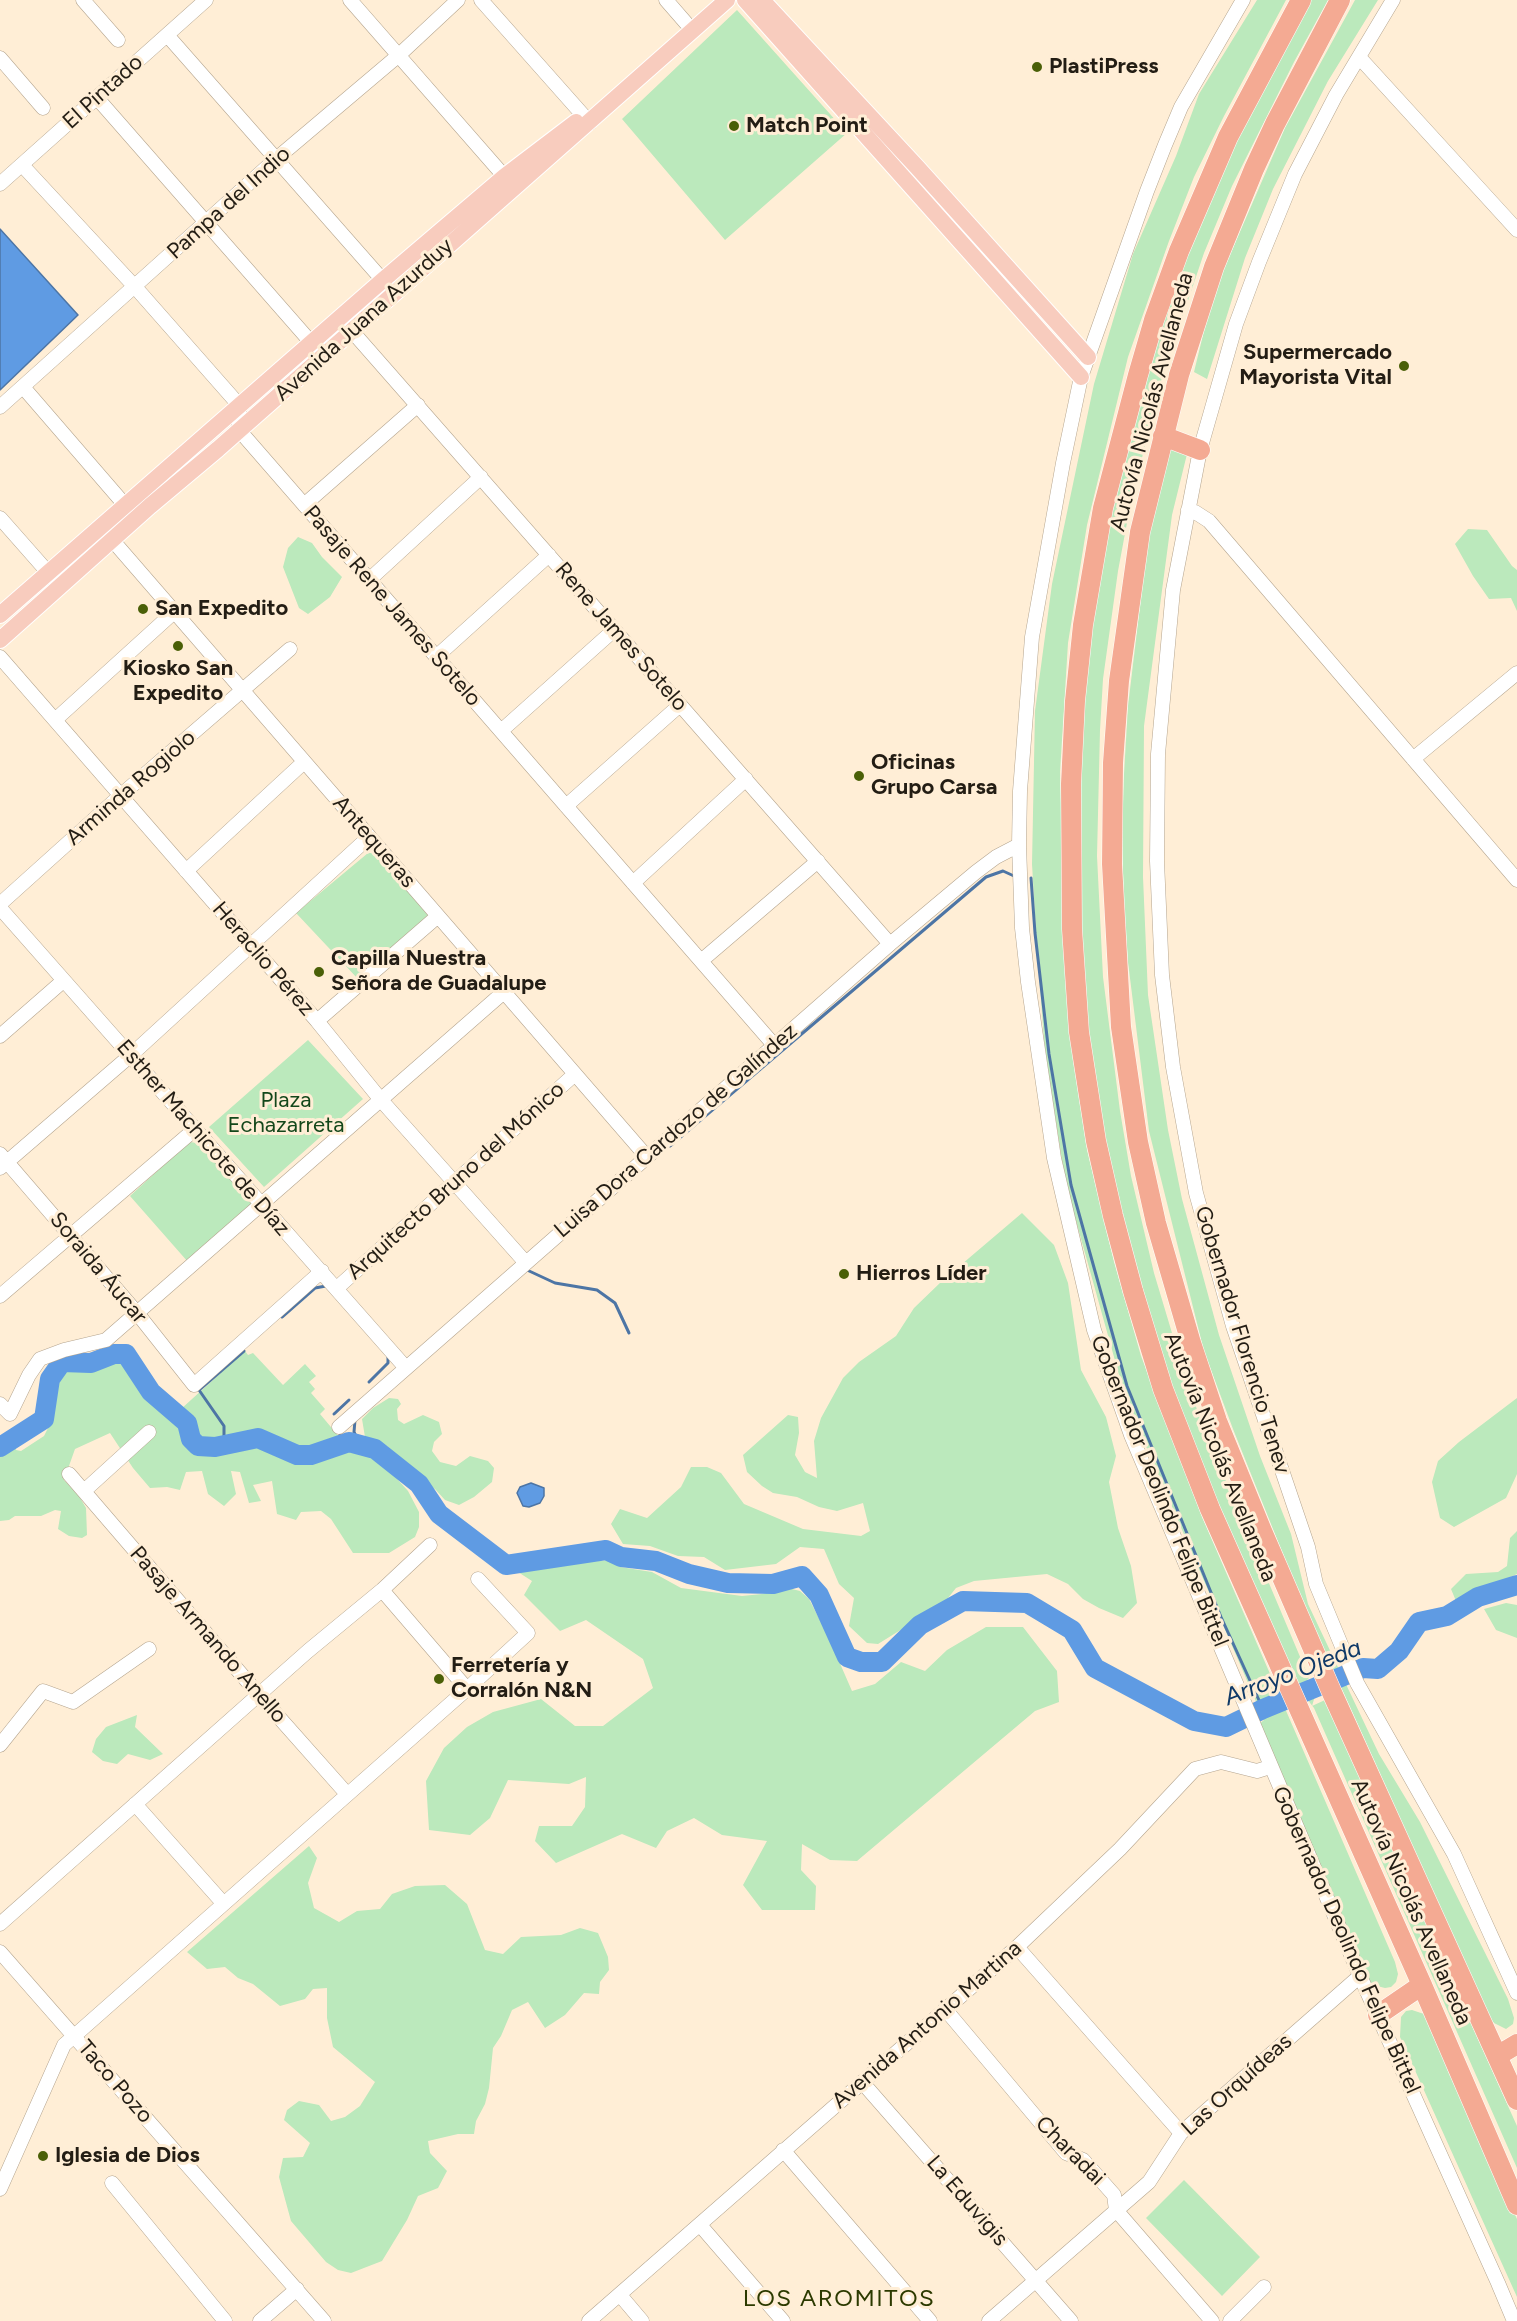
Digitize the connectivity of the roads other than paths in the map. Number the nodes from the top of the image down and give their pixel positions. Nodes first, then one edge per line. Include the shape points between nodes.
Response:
1 (83, 0) edge
2 (206, 0) edge
3 (351, 0) edge
4 (458, 0) edge
5 (481, 0) edge
6 (666, 0) edge
7 (712, 0) edge
8 (727, 0) edge
9 (745, 0) edge
10 (762, 0) edge
11 (1243, 0) edge
12 (1301, 0) edge
13 (1340, 0) edge
14 (1393, 0) edge
15 (686, 23) junction
16 (167, 35) junction
17 (118, 40) dead end
18 (399, 55) junction
19 (1359, 57) junction
20 (0, 58) edge
21 (97, 98) junction
22 (44, 108) dead end
23 (587, 119) junction
24 (276, 159) junction
25 (22, 165) junction
26 (911, 172) junction
27 (510, 182) junction
28 (0, 184) edge
29 (206, 222) junction
30 (1517, 230) edge
31 (383, 280) junction
32 (136, 288) junction
33 (394, 293) junction
34 (351, 330) junction
35 (311, 342) junction
36 (323, 356) junction
37 (1088, 357) junction
38 (1081, 377) junction
39 (23, 387) junction
40 (239, 405) junction
41 (418, 405) junction
42 (0, 407) edge
43 (239, 430) junction
44 (1163, 436) junction
45 (1200, 450) junction
46 (481, 477) junction
47 (304, 505) junction
48 (1188, 510) junction
49 (131, 512) junction
50 (0, 518) edge
51 (106, 533) junction
52 (549, 555) junction
53 (47, 573) junction
54 (369, 580) junction
55 (60, 586) junction
56 (174, 612) junction
57 (0, 615) edge
58 (614, 630) junction
59 (0, 640) edge
60 (290, 649) dead end
61 (0, 657) edge
62 (436, 657) junction
63 (1517, 673) edge
64 (242, 691) junction
65 (680, 705) junction
66 (56, 720) junction
67 (501, 731) junction
68 (1413, 759) junction
69 (304, 762) junction
70 (746, 779) junction
71 (120, 795) junction
72 (566, 806) junction
73 (369, 837) junction
74 (1019, 845) junction
75 (818, 861) junction
76 (186, 871) junction
77 (1517, 880) edge
78 (633, 883) junction
79 (0, 906) edge
80 (438, 916) junction
81 (890, 944) junction
82 (251, 946) junction
83 (701, 961) junction
84 (63, 981) junction
85 (505, 991) junction
86 (317, 1021) junction
87 (0, 1036) edge
88 (774, 1045) junction
89 (131, 1055) junction
90 (575, 1074) junction
91 (381, 1100) junction
92 (194, 1130) junction
93 (647, 1157) junction
94 (2, 1161) edge
95 (455, 1182) junction
96 (261, 1205) junction
97 (71, 1236) junction
98 (526, 1263) junction
99 (322, 1271) junction
100 (337, 1288) junction
101 (0, 1296) edge
102 (136, 1313) junction
103 (406, 1368) junction
104 (194, 1385) joint
105 (5, 1409) edge
106 (339, 1427) dead end
107 (149, 1431) dead end
108 (69, 1474) dead end
109 (84, 1491) junction
110 (430, 1545) dead end
111 (478, 1579) dead end
112 (382, 1590) junction
113 (149, 1649) dead end
114 (467, 1689) junction
115 (260, 1696) junction
116 (0, 1744) edge
117 (1270, 1767) junction
118 (347, 1794) junction
119 (135, 1804) junction
120 (223, 1903) junction
121 (0, 1924) edge
122 (1017, 1947) junction
123 (0, 1952) edge
124 (1359, 1976) junction
125 (1422, 1984) junction
126 (1517, 1993) edge
127 (945, 2009) junction
128 (1378, 2015) junction
129 (74, 2036) junction
130 (1517, 2044) edge
131 (1497, 2056) junction
132 (862, 2082) junction
133 (1517, 2100) edge
134 (1180, 2133) junction
135 (783, 2150) junction
136 (112, 2183) dead end
137 (0, 2189) edge
138 (1517, 2205) edge
139 (1116, 2210) junction
140 (700, 2225) junction
141 (1036, 2281) junction
142 (1264, 2287) dead end
143 (297, 2289) junction
144 (620, 2295) junction
145 (225, 2321) edge
146 (260, 2321) edge
147 (324, 2321) edge
148 (589, 2321) edge
149 (642, 2321) edge
150 (783, 2321) edge
151 (930, 2321) edge
152 (989, 2321) edge
153 (1071, 2321) edge
154 (1212, 2321) edge
155 (1230, 2321) edge
156 (1514, 2321) edge

1 - 17 street
2 - 16 street, El Pintado
3 - 18 street
4 - 18 street, Pampa del Indio
5 - 23 street
6 - 15 street
7 - 15 main road, Avenida Juana Azurduy
8 - 23 main road, Avenida Juana Azurduy
9 - 26 main road
10 - 26 main road
11 - 37 street, Gobernador Deolindo Felipe Bittel via 1181,107
12 - 125 highway, Autovía Nicolás Avellaneda via 1248,96 1194,213 1154,320 1123,426 1103,508 1075,701 1072,929 1079,1032 1096,1141 1122,1253 1151,1352 1210,1509
13 - 44 highway, Autovía Nicolás Avellaneda via 1275,124 1233,219 1191,337
14 - 19 street, Gobernador Florencio Tenev
15 - 23 main road, Avenida Juana Azurduy
16 - 21 street, El Pintado
16 - 24 street
18 - 24 street, Pampa del Indio
18 - 27 street
19 - 30 street
19 - 45 street, Gobernador Florencio Tenev via 1295,174 1258,262
20 - 22 street
21 - 25 street, El Pintado
21 - 29 street
23 - 27 main road, Avenida Juana Azurduy
24 - 29 street, Pampa del Indio
24 - 31 street
25 - 28 street, El Pintado
25 - 32 street
26 - 37 main road
26 - 38 main road via 1020,310
27 - 31 main road, Avenida Juana Azurduy
27 - 33 main road, Avenida Juana Azurduy
29 - 32 street, Pampa del Indio
29 - 35 street
31 - 33 street
31 - 35 main road, Avenida Juana Azurduy
32 - 39 street, Pampa del Indio
32 - 40 street
33 - 34 main road, Avenida Juana Azurduy
34 - 36 main road, Avenida Juana Azurduy
34 - 41 street, Rene James Sotelo
35 - 36 street
35 - 40 main road, Avenida Juana Azurduy
36 - 43 main road, Avenida Juana Azurduy
37 - 38 street, Gobernador Deolindo Felipe Bittel
38 - 74 street, Gobernador Deolindo Felipe Bittel via 1032,638
39 - 42 street, Pampa del Indio
39 - 49 street
40 - 43 street
40 - 49 main road, Avenida Juana Azurduy
41 - 46 street, Rene James Sotelo
41 - 47 street
43 - 47 street, Pasaje Rene James Sotelo
43 - 49 main road, Avenida Juana Azurduy
44 - 45 highway
44 - 131 highway, Autovía Nicolás Avellaneda via 1132,579 1113,763 1113,903 1125,1054 1147,1183 1191,1343 1232,1458 1333,1695
45 - 48 street, Gobernador Florencio Tenev
46 - 52 street, Rene James Sotelo
46 - 54 street
47 - 54 street, Pasaje Rene James Sotelo
48 - 68 street via 1209,521
48 - 126 street, Gobernador Florencio Tenev via 1173,590 1158,754 1157,861 1162,975 1173,1067 1196,1192 1233,1326 1308,1547 1316,1584 1357,1683 1454,1854
49 - 51 main road, Avenida Juana Azurduy
50 - 53 street
51 - 53 main road, Avenida Juana Azurduy
51 - 55 main road, Avenida Juana Azurduy
51 - 56 street, Antequeras
52 - 58 street, Rene James Sotelo
52 - 62 street
53 - 55 street
53 - 57 main road, Avenida Juana Azurduy
54 - 62 street, Pasaje Rene James Sotelo
55 - 59 main road, Avenida Juana Azurduy
56 - 64 street, Antequeras
56 - 66 street
58 - 65 street, Rene James Sotelo
58 - 67 street
60 - 64 street, Arminda Rogiolo
61 - 66 street, Heraclio Pérez
62 - 67 street, Pasaje Rene James Sotelo
63 - 68 street
64 - 69 street, Antequeras
64 - 71 street, Arminda Rogiolo
65 - 70 street, Rene James Sotelo
65 - 72 street
66 - 71 street, Heraclio Pérez
67 - 72 street, Pasaje Rene James Sotelo
68 - 77 street
69 - 73 street, Antequeras
69 - 76 street
70 - 75 street, Rene James Sotelo
70 - 78 street
71 - 76 street, Heraclio Pérez
71 - 79 street, Arminda Rogiolo
72 - 78 street, Pasaje Rene James Sotelo
73 - 80 street, Antequeras
73 - 82 street
74 - 81 street, Luisa Dora Cardozo de Galíndez via 976,872
74 - 117 street, Gobernador Deolindo Felipe Bittel via 1022,928 1042,1089 1053,1158 1094,1330 1139,1455
75 - 81 street, Rene James Sotelo
75 - 83 street
76 - 82 street, Heraclio Pérez
78 - 83 street, Pasaje Rene James Sotelo
79 - 84 street, Esther Machicote de Díaz
80 - 85 street, Antequeras
80 - 86 street
81 - 88 street, Luisa Dora Cardozo de Galíndez
82 - 86 street, Heraclio Pérez
82 - 89 street
83 - 88 street, Pasaje Rene James Sotelo
84 - 87 street
84 - 89 street, Esther Machicote de Díaz
85 - 90 street, Antequeras
85 - 91 street
86 - 91 street, Heraclio Pérez
88 - 93 street, Luisa Dora Cardozo de Galíndez
89 - 92 street, Esther Machicote de Díaz
89 - 94 street
90 - 93 street, Antequeras
90 - 95 street, Arquitecto Bruno del Mónico
91 - 95 street, Heraclio Pérez
91 - 96 street
92 - 96 street, Esther Machicote de Díaz
92 - 97 street
93 - 98 street, Luisa Dora Cardozo de Galíndez
94 - 97 street, Soraida Áucar
95 - 98 street, Heraclio Pérez
95 - 100 street, Arquitecto Bruno del Mónico
96 - 99 street, Esther Machicote de Díaz
96 - 102 street
97 - 101 street
97 - 102 street, Soraida Áucar
98 - 103 street, Luisa Dora Cardozo de Galíndez
99 - 100 street, Esther Machicote de Díaz
99 - 104 street, Arquitecto Bruno del Mónico
100 - 103 street, Esther Machicote de Díaz
102 - 104 street, Soraida Áucar
102 - 105 street via 106,1340 40,1359
103 - 106 street, Luisa Dora Cardozo de Galíndez
107 - 109 street
108 - 109 street, Pasaje Armando Anello
109 - 115 street, Pasaje Armando Anello
110 - 112 street
111 - 114 street via 528,1633
112 - 114 street
112 - 115 street
113 - 116 street via 73,1702 43,1691
114 - 118 street
115 - 118 street, Pasaje Armando Anello
115 - 119 street
117 - 122 street, Avenida Antonio Martina via 1246,1770 1221,1762 1195,1769 1120,1849
117 - 124 street, Gobernador Deolindo Felipe Bittel
118 - 120 street
119 - 120 street
119 - 121 street
120 - 129 street
122 - 127 street, Avenida Antonio Martina
122 - 134 street
123 - 129 street, Taco Pozo
124 - 128 street, Gobernador Deolindo Felipe Bittel
124 - 134 street, Las Orquídeas
125 - 128 highway
125 - 138 highway, Autovía Nicolás Avellaneda
127 - 132 street, Avenida Antonio Martina
127 - 139 street, Charadai via 1066,2153 1083,2160 1114,2195
128 - 156 street, Gobernador Deolindo Felipe Bittel
129 - 137 street via 64,2045
129 - 143 street, Taco Pozo
130 - 131 highway
131 - 133 highway, Autovía Nicolás Avellaneda
132 - 135 street, Avenida Antonio Martina
132 - 141 street, La Eduvigis
134 - 139 street, Las Orquídeas via 1149,2182
135 - 140 street, Avenida Antonio Martina
135 - 151 street
136 - 145 street
139 - 141 street, Las Orquídeas
139 - 154 street, Charadai
140 - 144 street, Avenida Antonio Martina
140 - 150 street
141 - 152 street, Las Orquídeas
141 - 153 street, La Eduvigis
142 - 155 street
143 - 146 street
143 - 147 street, Taco Pozo
144 - 148 street, Avenida Antonio Martina
144 - 149 street

